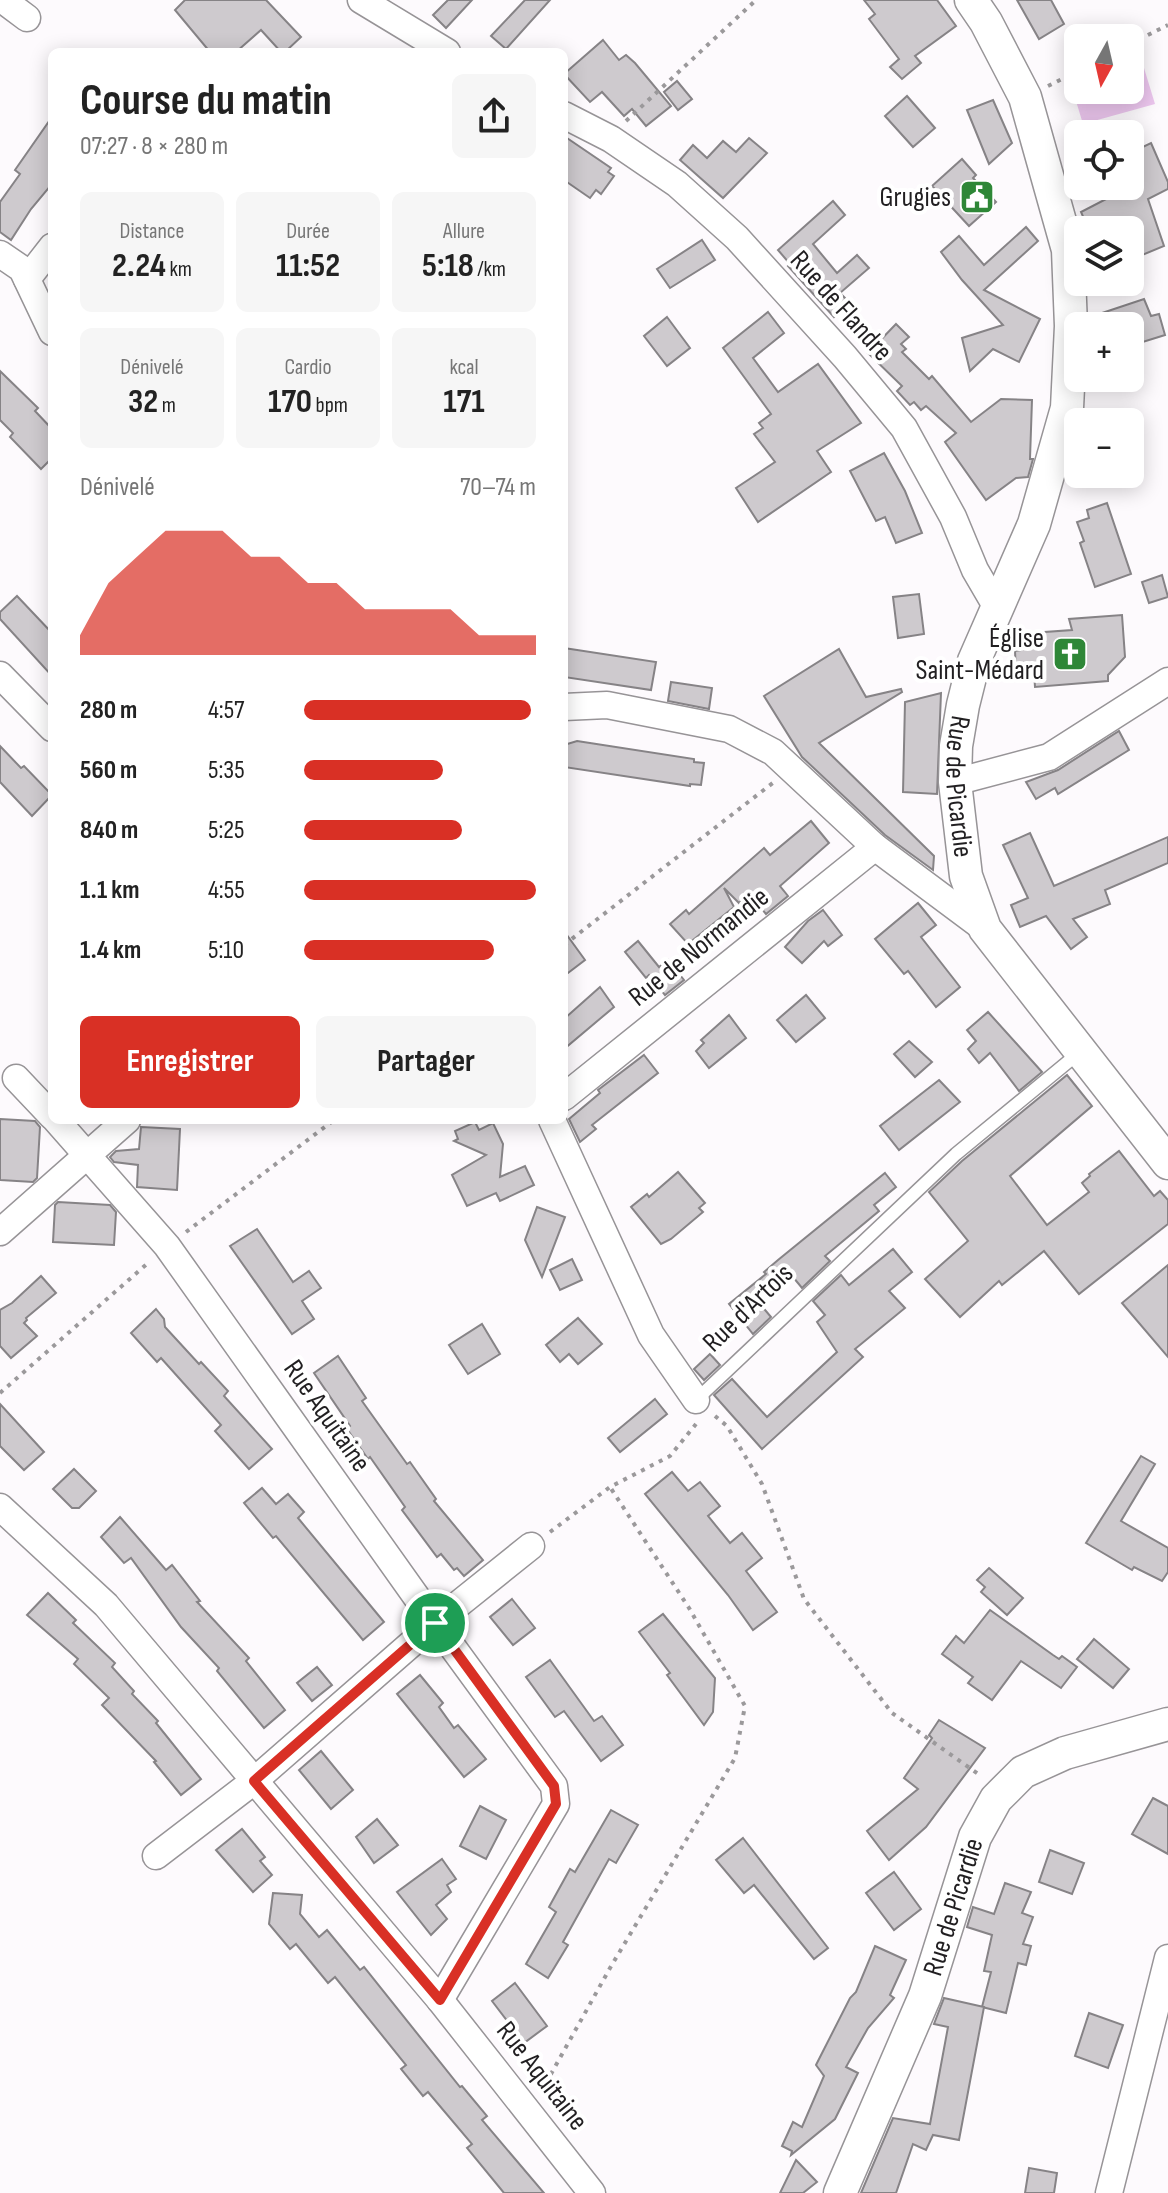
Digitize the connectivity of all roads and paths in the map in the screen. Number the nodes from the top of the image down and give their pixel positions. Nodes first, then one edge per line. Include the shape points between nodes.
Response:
1 (3, 0) edge
2 (361, 0) edge
3 (756, 0) edge
4 (971, 0) edge
5 (27, 18) dead end
6 (1168, 25) edge
7 (1144, 37) edge
8 (440, 48) edge
9 (568, 117) edge
10 (608, 138) junction
11 (48, 252) edge
12 (0, 254) edge
13 (27, 279) junction
14 (48, 324) edge
15 (996, 606) junction
16 (0, 675) edge
17 (1168, 681) edge
18 (568, 707) edge
19 (48, 724) edge
20 (782, 760) junction
21 (955, 782) junction
22 (875, 847) junction
23 (985, 929) junction
24 (568, 942) edge
25 (1080, 1052) junction
26 (16, 1078) dead end
27 (568, 1094) edge
28 (48, 1112) edge
29 (60, 1124) edge
30 (122, 1124) edge
31 (554, 1124) edge
32 (88, 1154) junction
33 (1168, 1163) edge
34 (0, 1232) edge
35 (702, 1405) junction
36 (610, 1487) junction
37 (0, 1507) edge
38 (531, 1546) joint
39 (435, 1623) junction
40 (1168, 1724) edge
41 (254, 1781) junction
42 (1003, 1792) junction
43 (156, 1856) dead end
44 (1168, 1958) edge
45 (440, 2000) junction
46 (1160, 2015) edge
47 (530, 2112) junction
48 (592, 2193) edge
49 (840, 2193) edge
50 (1109, 2193) edge

1 - 5 street
2 - 8 street
3 - 10 path
4 - 15 street, Rue de Picardie via 1025,97 1068,250 1067,408 1034,524
6 - 7 path
9 - 10 street, Rue de Flandre
10 - 15 street, Rue de Flandre via 677,184 737,238 904,428
11 - 13 street
12 - 13 street
13 - 14 street
15 - 21 street, Rue de Picardie via 963,705
16 - 19 street
17 - 21 street via 1049,757
18 - 20 street via 607,705 729,729
20 - 22 street
20 - 24 path
21 - 23 street, Rue de Picardie via 966,876
22 - 23 street
22 - 27 street, Rue de Normandie
23 - 25 street, Rue de Picardie
25 - 33 street, Rue de Picardie
25 - 35 lane, Rue d'Artois via 956,1154
26 - 28 street, Rue Aquitaine
29 - 32 street, Rue Aquitaine
30 - 32 street
31 - 35 street, Rue d'Artois via 651,1335
32 - 34 street
32 - 39 street, Rue Aquitaine via 167,1246
35 - 36 path via 670,1456
35 - 42 path via 727,1426 762,1484 804,1599 892,1713
36 - 38 path
36 - 47 path via 745,1706 735,1758
37 - 41 street, Rue Aquitaine via 106,1605
38 - 39 street
39 - 41 street
39 - 45 street, Rue Aquitaine via 554,1786 556,1804
40 - 42 street, Rue de Picardie via 1065,1753 1023,1772
41 - 43 street
41 - 45 street, Rue Aquitaine
42 - 49 street, Rue de Picardie via 975,1837 925,1996
44 - 46 street
45 - 47 street, Rue Aquitaine
46 - 50 street
47 - 48 street, Rue Aquitaine

